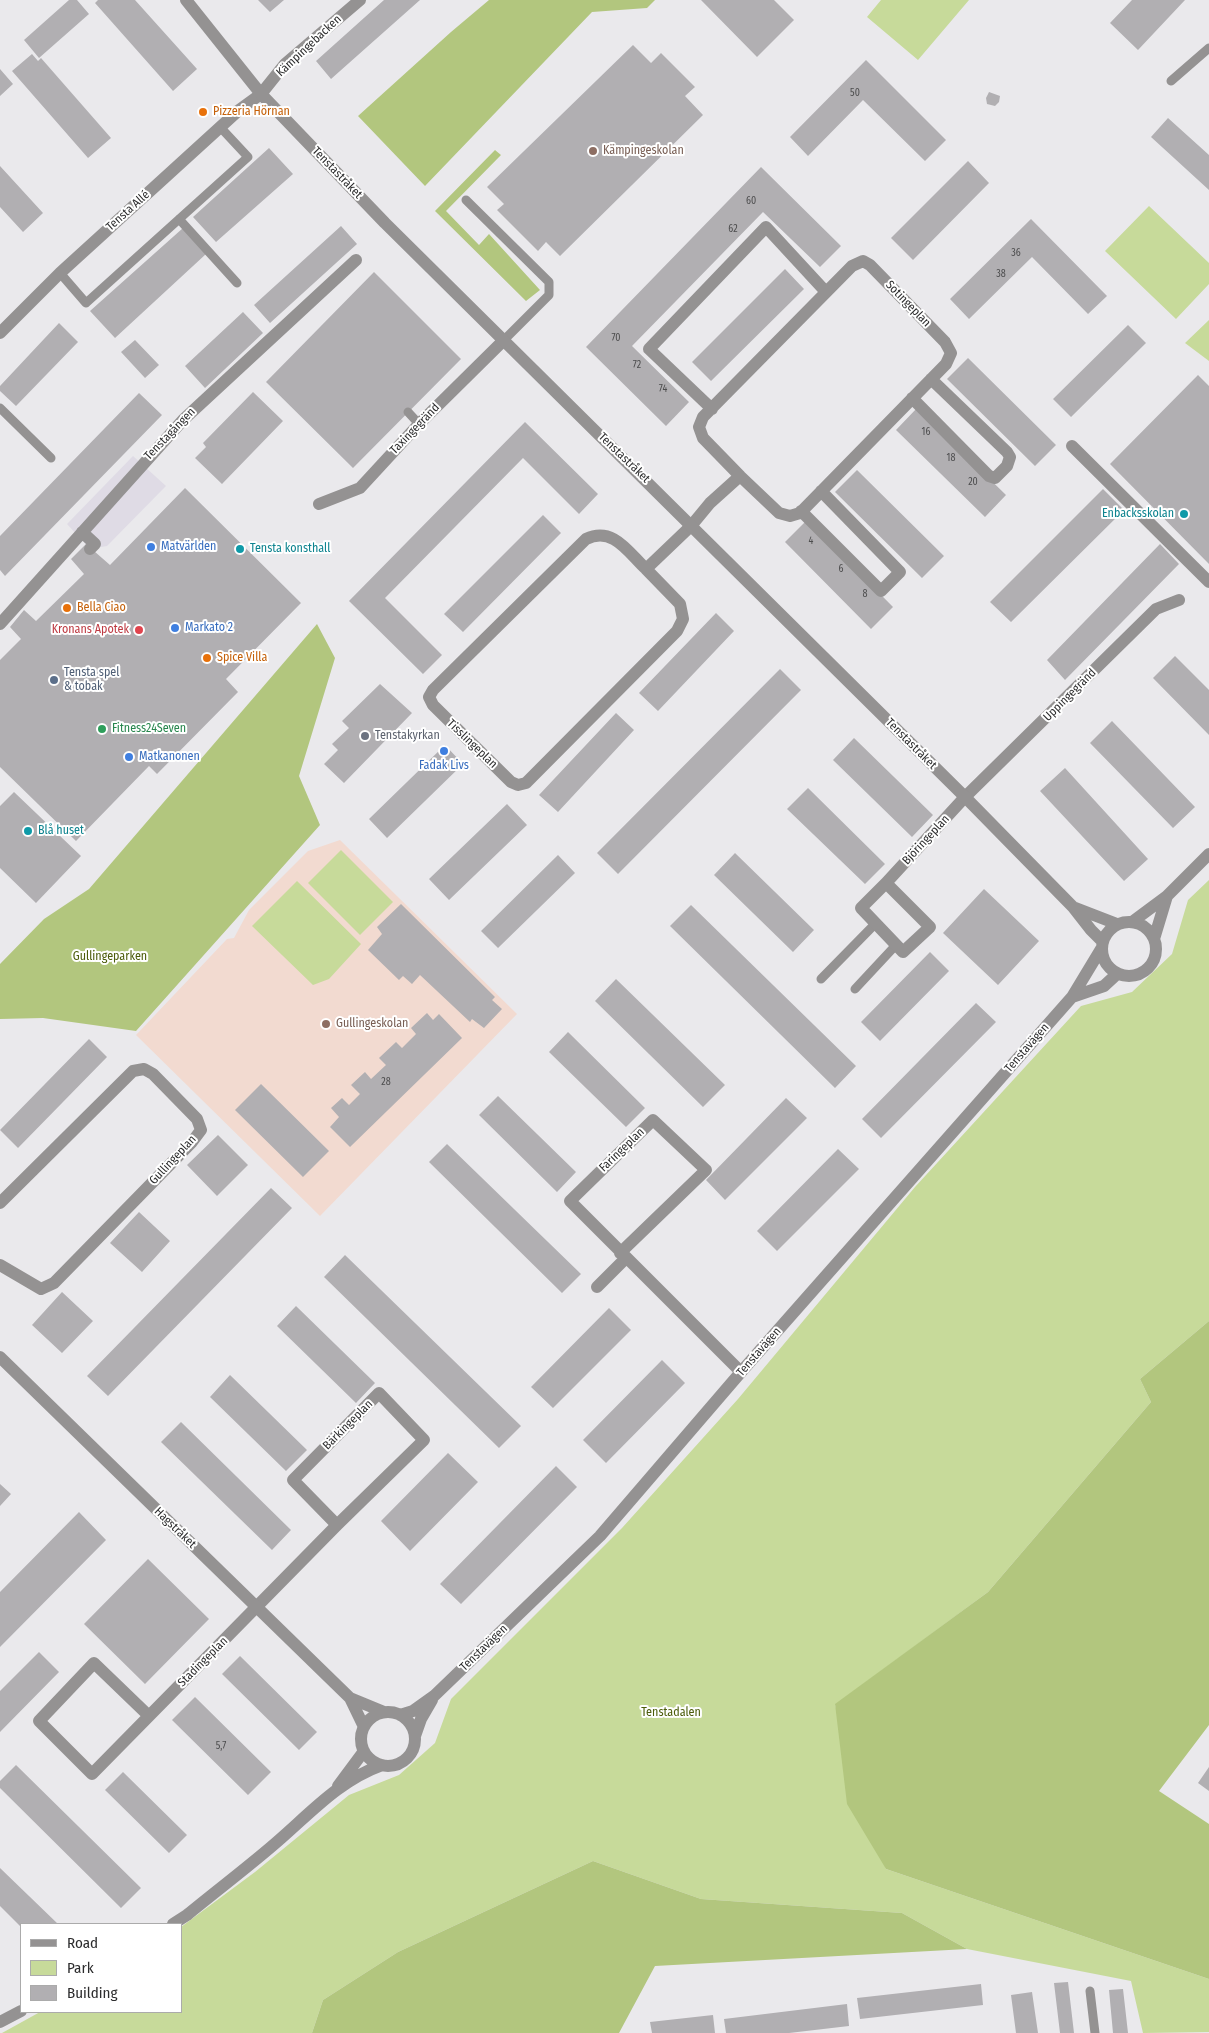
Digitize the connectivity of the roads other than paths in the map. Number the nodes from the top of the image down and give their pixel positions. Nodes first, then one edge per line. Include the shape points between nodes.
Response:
1 (186, 0) edge
2 (360, 0) edge
3 (1209, 48) edge
4 (1171, 81) dead end
5 (261, 94) junction
6 (220, 128) junction
7 (466, 200) dead end
8 (179, 219) junction
9 (356, 260) dead end
10 (60, 273) junction
11 (238, 283) dead end
12 (826, 292) junction
13 (0, 333) edge
14 (503, 341) junction
15 (931, 379) junction
16 (912, 398) junction
17 (0, 408) edge
18 (712, 409) junction
19 (408, 412) dead end
20 (419, 424) junction
21 (1072, 446) dead end
22 (51, 458) dead end
23 (740, 476) junction
24 (821, 491) junction
25 (319, 504) dead end
26 (801, 511) junction
27 (691, 526) junction
28 (82, 532) junction
29 (90, 550) dead end
30 (646, 569) junction
31 (1209, 582) edge
32 (1179, 600) dead end
33 (0, 624) edge
34 (965, 798) junction
35 (1209, 854) edge
36 (886, 883) junction
37 (1167, 896) junction
38 (1073, 907) junction
39 (1132, 922) junction
40 (876, 923) junction
41 (1117, 924) junction
42 (1154, 939) junction
43 (896, 945) junction
44 (1102, 945) junction
45 (1117, 974) junction
46 (821, 979) dead end
47 (855, 989) dead end
48 (1072, 997) junction
49 (0, 1203) edge
50 (623, 1256) junction
51 (0, 1265) edge
52 (597, 1287) dead end
53 (0, 1357) edge
54 (741, 1372) junction
55 (337, 1525) junction
56 (257, 1608) junction
57 (434, 1696) junction
58 (350, 1698) junction
59 (384, 1712) junction
60 (400, 1715) junction
61 (149, 1716) junction
62 (364, 1726) junction
63 (415, 1736) junction
64 (364, 1750) junction
65 (382, 1765) junction
66 (335, 1790) junction
67 (175, 1923) edge
68 (1090, 1991) dead end
69 (20, 2012) edge
70 (0, 2022) edge
71 (1095, 2033) edge

1 - 5 street, Tenstastråket
2 - 5 street, Kämpingebacken via 285,64
3 - 4 lane
5 - 6 street, Tensta Allé
5 - 14 street, Tenstastråket
6 - 8 lane via 248,158
6 - 10 street, Tensta Allé
7 - 14 lane via 549,282 549,295
8 - 10 lane via 86,303
8 - 11 lane
9 - 28 street, Tenstagången via 183,420
10 - 13 street, Tensta Allé
12 - 15 street, Sotingeplan via 852,266 863,261 870,265 945,342 951,353 946,364
12 - 18 street, Sotingeplan
12 - 18 street via 766,227 649,348
14 - 20 street, Taxingegränd
14 - 27 street, Tenstastråket
15 - 16 street, Sotingeplan
15 - 16 street via 1007,452 1010,457 1007,466 995,478 989,476
16 - 24 street, Sotingeplan
17 - 22 lane
18 - 23 street, Sotingeplan via 699,427 703,438
19 - 20 lane
20 - 25 street, Taxingegränd via 360,488
21 - 31 street
23 - 26 street, Sotingeplan via 779,512 790,516
23 - 27 street via 710,503
24 - 26 street, Sotingeplan
24 - 26 street via 900,572 892,581 881,591
27 - 30 street
27 - 34 street, Tenstastråket
28 - 29 street via 95,544
28 - 33 street, Tenstagången
30 - 30 street, Tisslingeplan via 614,538 596,534 586,540 433,690 429,697 433,705 511,782 518,785 526,783 677,631 683,619 680,604
32 - 34 street, Uppingegränd via 1156,609
34 - 36 street, Björingeplan
34 - 38 street, Tenstastråket
35 - 37 street
36 - 40 street, Björingeplan via 861,908
36 - 43 street via 930,928 904,952
37 - 39 street
37 - 42 street
38 - 41 street, Tenstastråket
38 - 44 street, Tenstastråket
39 - 41 street
39 - 42 street via 1145,927
40 - 43 street, Björingeplan
40 - 46 lane
41 - 44 street via 1106,934
42 - 45 street via 1156,953 1148,968 1134,976
43 - 47 lane
44 - 45 street via 1106,964
44 - 48 street, Tenstavägen
45 - 48 street, Tenstavägen via 1104,986
48 - 54 street, Tenstavägen
49 - 51 street, Gullingeplan via 133,1071 144,1069 153,1074 196,1119 201,1130 54,1283 41,1289
50 - 50 street, Faringeplan via 570,1201 653,1120 706,1170
50 - 52 street
50 - 54 street, Faringeplan
53 - 56 street, Hagstråket
54 - 57 street, Tenstavägen via 600,1536
55 - 55 street, Bärkingeplan via 424,1440 379,1393 293,1480
55 - 56 street, Bärkingeplan
56 - 58 street, Hagstråket
56 - 61 street, Stadingeplan
57 - 60 street, Tenstavägen via 413,1711
57 - 63 street, Tenstavägen
58 - 59 street, Hagstråket
58 - 62 street, Hagstråket
59 - 60 street
59 - 62 street
60 - 63 street
61 - 61 street, Stadingeplan via 92,1774 38,1721 94,1663
62 - 64 street
63 - 65 street via 414,1745 405,1760
64 - 65 street via 368,1757
64 - 66 street
65 - 66 street
66 - 67 street via 272,1846
68 - 71 lane
69 - 70 street

